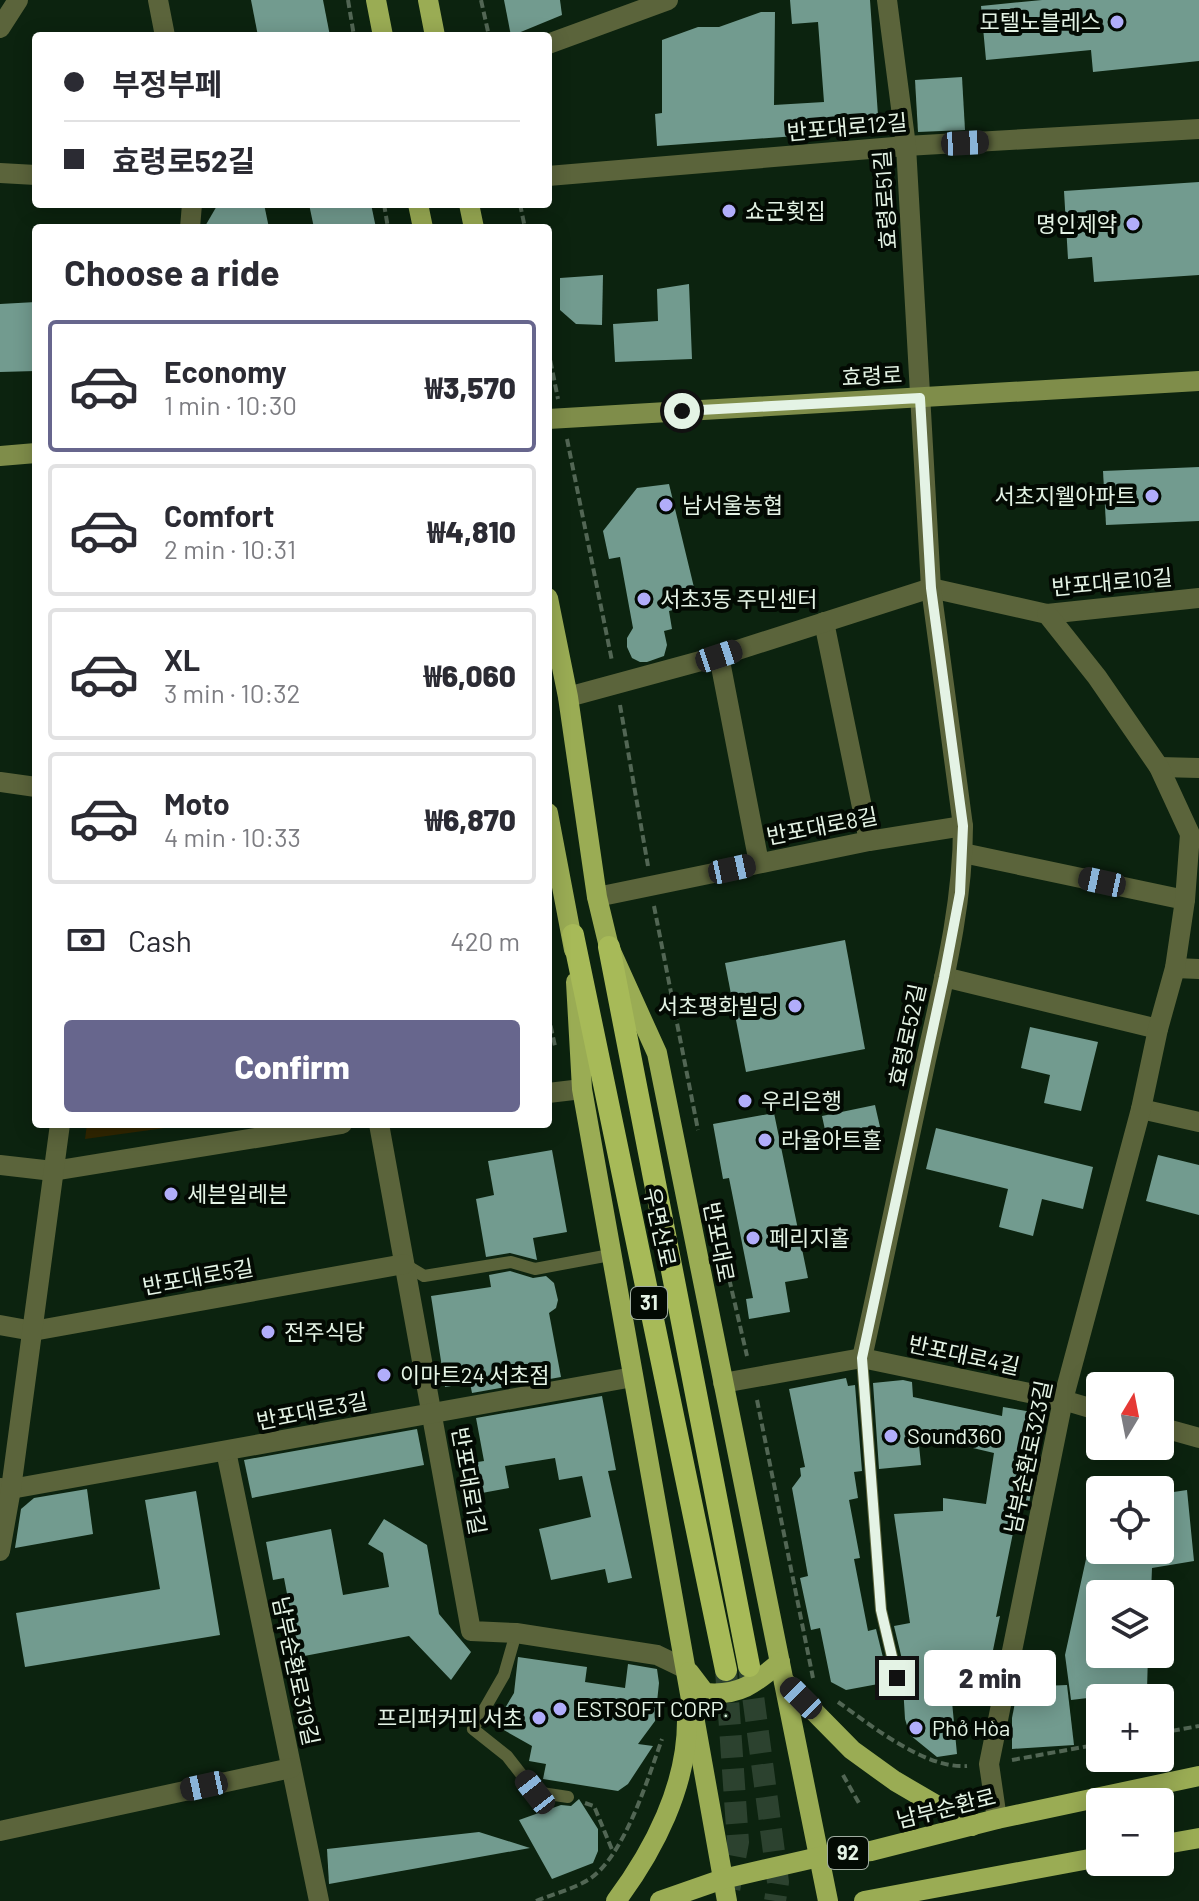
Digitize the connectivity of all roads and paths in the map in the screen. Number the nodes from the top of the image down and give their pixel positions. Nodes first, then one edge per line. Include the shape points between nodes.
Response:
1 (18, 0) edge
2 (158, 0) edge
3 (348, 0) edge
4 (376, 0) edge
5 (428, 0) edge
6 (481, 0) edge
7 (668, 0) edge
8 (887, 0) edge
9 (0, 28) edge
10 (164, 32) edge
11 (353, 32) edge
12 (382, 32) edge
13 (434, 32) edge
14 (488, 32) edge
15 (552, 43) edge
16 (1199, 129) edge
17 (906, 146) junction
18 (0, 173) edge
19 (32, 175) edge
20 (552, 176) edge
21 (1199, 381) edge
22 (552, 388) edge
23 (920, 398) junction
24 (555, 418) edge
25 (32, 453) edge
26 (0, 456) edge
27 (931, 588) junction
28 (1199, 598) edge
29 (1047, 614) junction
30 (552, 618) edge
31 (824, 622) junction
32 (719, 656) junction
33 (616, 684) junction
34 (568, 697) junction
35 (1159, 767) junction
36 (1199, 768) edge
37 (0, 782) edge
38 (32, 786) edge
39 (963, 826) junction
40 (552, 833) edge
41 (869, 841) junction
42 (963, 853) junction
43 (759, 863) junction
44 (651, 885) junction
45 (597, 897) junction
46 (1185, 900) junction
47 (573, 935) junction
48 (609, 947) junction
49 (1175, 968) junction
50 (1199, 969) edge
51 (944, 977) junction
52 (1158, 1029) junction
53 (582, 1089) junction
54 (552, 1093) edge
55 (1141, 1109) junction
56 (1199, 1122) edge
57 (59, 1128) edge
58 (317, 1128) edge
59 (380, 1128) edge
60 (698, 1132) dead end
61 (0, 1165) edge
62 (53, 1171) junction
63 (710, 1194) dead end
64 (610, 1255) junction
65 (404, 1264) junction
66 (0, 1325) edge
67 (33, 1331) junction
68 (862, 1358) junction
69 (633, 1377) junction
70 (752, 1378) junction
71 (723, 1383) junction
72 (1063, 1400) junction
73 (1086, 1407) edge
74 (433, 1412) junction
75 (1174, 1431) edge
76 (1199, 1438) edge
77 (226, 1451) junction
78 (6, 1489) edge
79 (0, 1551) edge
80 (516, 1633) junction
81 (749, 1666) tunnel mouth
82 (686, 1669) junction
83 (726, 1670) tunnel mouth
84 (782, 1672) junction
85 (897, 1678) dead end
86 (814, 1684) dead end
87 (827, 1693) dead end
88 (864, 1721) dead end
89 (1199, 1726) edge
90 (1174, 1730) edge
91 (291, 1768) junction
92 (843, 1775) dead end
93 (1199, 1776) edge
94 (568, 1797) joint
95 (641, 1799) dead end
96 (860, 1805) dead end
97 (997, 1819) junction
98 (972, 1826) junction
99 (0, 1831) edge
100 (1199, 1838) edge
101 (1174, 1842) edge
102 (613, 1853) junction
103 (819, 1857) junction
104 (1086, 1860) edge
105 (723, 1879) junction
106 (319, 1901) edge
107 (536, 1901) edge
108 (616, 1901) edge
109 (660, 1901) edge
110 (727, 1901) edge
111 (828, 1901) edge
112 (864, 1901) edge

1 - 9 street
2 - 10 street
3 - 11 path
4 - 12 main road
5 - 13 main road
6 - 14 path
7 - 15 street
8 - 17 street, 효령로51길
16 - 17 street, 반포대로12길
17 - 20 street, 반포대로12길
17 - 23 street, 효령로51길
18 - 19 street
21 - 23 main road, 효령로
22 - 24 path
23 - 24 main road, 효령로
23 - 27 street, 효령로52길
24 - 33 path
25 - 26 main road
27 - 29 street, 반포대로10길
27 - 31 street
27 - 39 street, 효령로52길
28 - 29 street, 반포대로10길
29 - 35 street, 남부순환로323길
30 - 34 main road, 반포대로 / 31
31 - 32 street
31 - 41 street
32 - 33 street
32 - 43 street
33 - 34 street
33 - 44 path
34 - 45 main road, 반포대로 / 31
35 - 36 street
35 - 46 street, 남부순환로323길 via 1190,834
37 - 38 street
39 - 41 street, 반포대로8길
39 - 42 street, 효령로52길
40 - 47 main road
41 - 43 street, 반포대로8길
42 - 46 street
42 - 51 street, 효령로52길
43 - 44 street, 반포대로8길
44 - 45 street, 반포대로8길
44 - 60 path
45 - 48 main road, 반포대로 / 31
46 - 49 street, 남부순환로323길
47 - 53 main road
47 - 83 highway, 우면산로 / 31
48 - 71 main road, 반포대로 via 657,1053
48 - 81 highway, 우면산로 / 31
49 - 50 street
49 - 52 street, 남부순환로323길
51 - 52 street
51 - 68 street, 효령로52길
52 - 55 street, 남부순환로323길
53 - 54 street
53 - 64 main road
55 - 56 street
55 - 72 street, 남부순환로323길
57 - 62 street
58 - 62 street
59 - 65 street, 반포대로1길
61 - 62 street
62 - 67 street
63 - 70 path
64 - 65 lane via 535,1269 511,1262 424,1276
64 - 69 main road
65 - 67 street, 반포대로5길
65 - 74 street, 반포대로1길
66 - 67 street, 반포대로5길
67 - 78 street
68 - 70 street, 반포대로4길
68 - 72 street, 반포대로4길
68 - 85 lane, 효령로52길 via 881,1610
69 - 74 street, 반포대로3길
69 - 82 main road
70 - 71 street, 반포대로4길
70 - 86 path
71 - 84 main road, 반포대로
72 - 73 street, 반포대로4길
72 - 97 street, 남부순환로323길 via 989,1764
74 - 77 street, 반포대로3길
74 - 80 street, 반포대로1길 via 471,1631
75 - 76 street
77 - 78 street, 반포대로3길
77 - 91 street, 남부순환로319길
78 - 79 street
80 - 82 street, 반포대로1길 via 657,1655
80 - 94 lane via 504,1675 473,1729 507,1756 535,1792
82 - 84 main road via 705,1693 730,1693
82 - 105 main road
82 - 108 main road via 687,1742 675,1790 657,1836
84 - 98 main road via 852,1750
84 - 103 main road, 반포대로
87 - 88 path
89 - 90 path
91 - 99 street
91 - 106 street, 남부순환로319길
92 - 96 path
93 - 97 main road, 남부순환로 / 92
94 - 102 path via 594,1806
95 - 102 path
97 - 98 main road, 남부순환로 / 92
98 - 103 main road, 남부순환로 / 92 via 871,1851
100 - 101 main road
102 - 107 path via 590,1879
103 - 105 main road, 남부순환로 / 92
103 - 111 main road, 반포대로
104 - 112 main road, 92
105 - 109 main road, 남부순환로 / 92
105 - 110 main road

